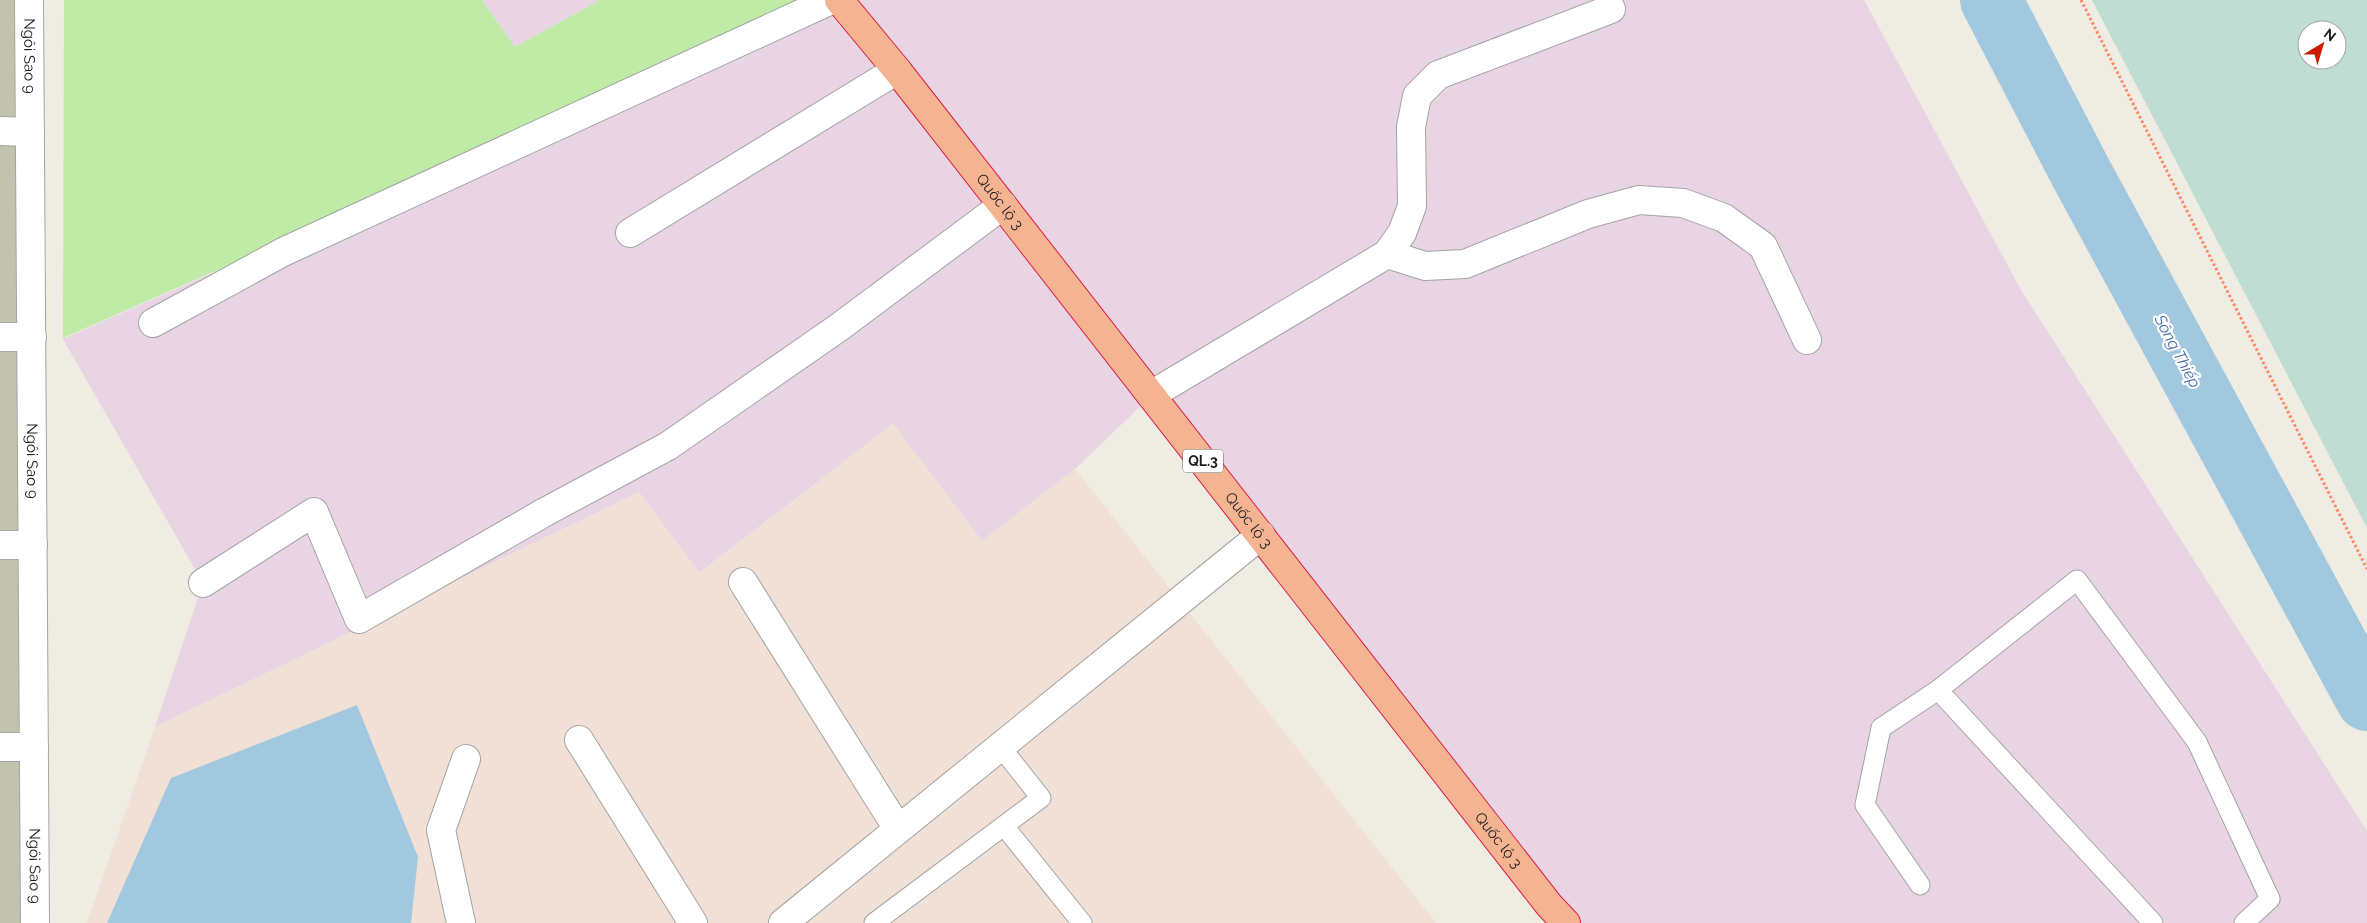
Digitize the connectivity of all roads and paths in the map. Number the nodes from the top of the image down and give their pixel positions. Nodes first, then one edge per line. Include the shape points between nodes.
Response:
1 (29, 0) edge
2 (830, 0) edge
3 (839, 0) edge
4 (2082, 0) edge
5 (1612, 9) dead end
6 (897, 70) junction
7 (0, 132) edge
8 (30, 132) junction
9 (1003, 205) junction
10 (630, 233) dead end
11 (1387, 254) junction
12 (153, 323) dead end
13 (0, 337) edge
14 (32, 337) junction
15 (1807, 340) dead end
16 (1151, 395) junction
17 (1260, 535) junction
18 (0, 545) edge
19 (33, 545) junction
20 (2367, 568) edge
21 (743, 582) dead end
22 (203, 583) dead end
23 (1938, 690) junction
24 (579, 740) dead end
25 (1000, 746) junction
26 (0, 747) edge
27 (34, 747) junction
28 (466, 759) dead end
29 (1004, 826) junction
30 (898, 829) junction
31 (1920, 885) dead end
32 (35, 923) edge
33 (461, 923) edge
34 (693, 923) edge
35 (783, 923) edge
36 (874, 923) edge
37 (1082, 923) edge
38 (1566, 923) edge
39 (2153, 923) edge
40 (2244, 923) edge

1 - 8 street, Ngôi Sao 9
2 - 12 street via 283,252
3 - 6 highway, Quốc lộ 3 / QL.3
4 - 20 path
5 - 11 street via 1438,75 1417,96 1412,127 1412,206 1402,233
6 - 9 highway, Quốc lộ 3 / QL.3
6 - 10 street
7 - 8 street
8 - 14 street, Ngôi Sao 9
9 - 16 highway, Quốc lộ 3 / QL.3
9 - 22 street via 838,328 668,446 359,619 314,512
11 - 15 street via 1425,266 1465,264 1588,214 1639,200 1683,202 1724,218 1763,246
11 - 16 street
13 - 14 street
14 - 19 street, Ngôi Sao 9
16 - 17 highway, Quốc lộ 3 / QL.3
17 - 25 street
17 - 38 highway, Quốc lộ 3 / QL.3
18 - 19 street
19 - 27 street, Ngôi Sao 9
21 - 30 street
23 - 31 lane via 1880,728 1865,805
23 - 39 lane
23 - 40 lane via 2077,580 2197,742 2270,899
24 - 34 street
25 - 29 lane via 1041,798
25 - 30 street
26 - 27 street
27 - 32 street, Ngôi Sao 9
28 - 33 street via 441,830
29 - 36 lane
29 - 37 lane
30 - 35 street

